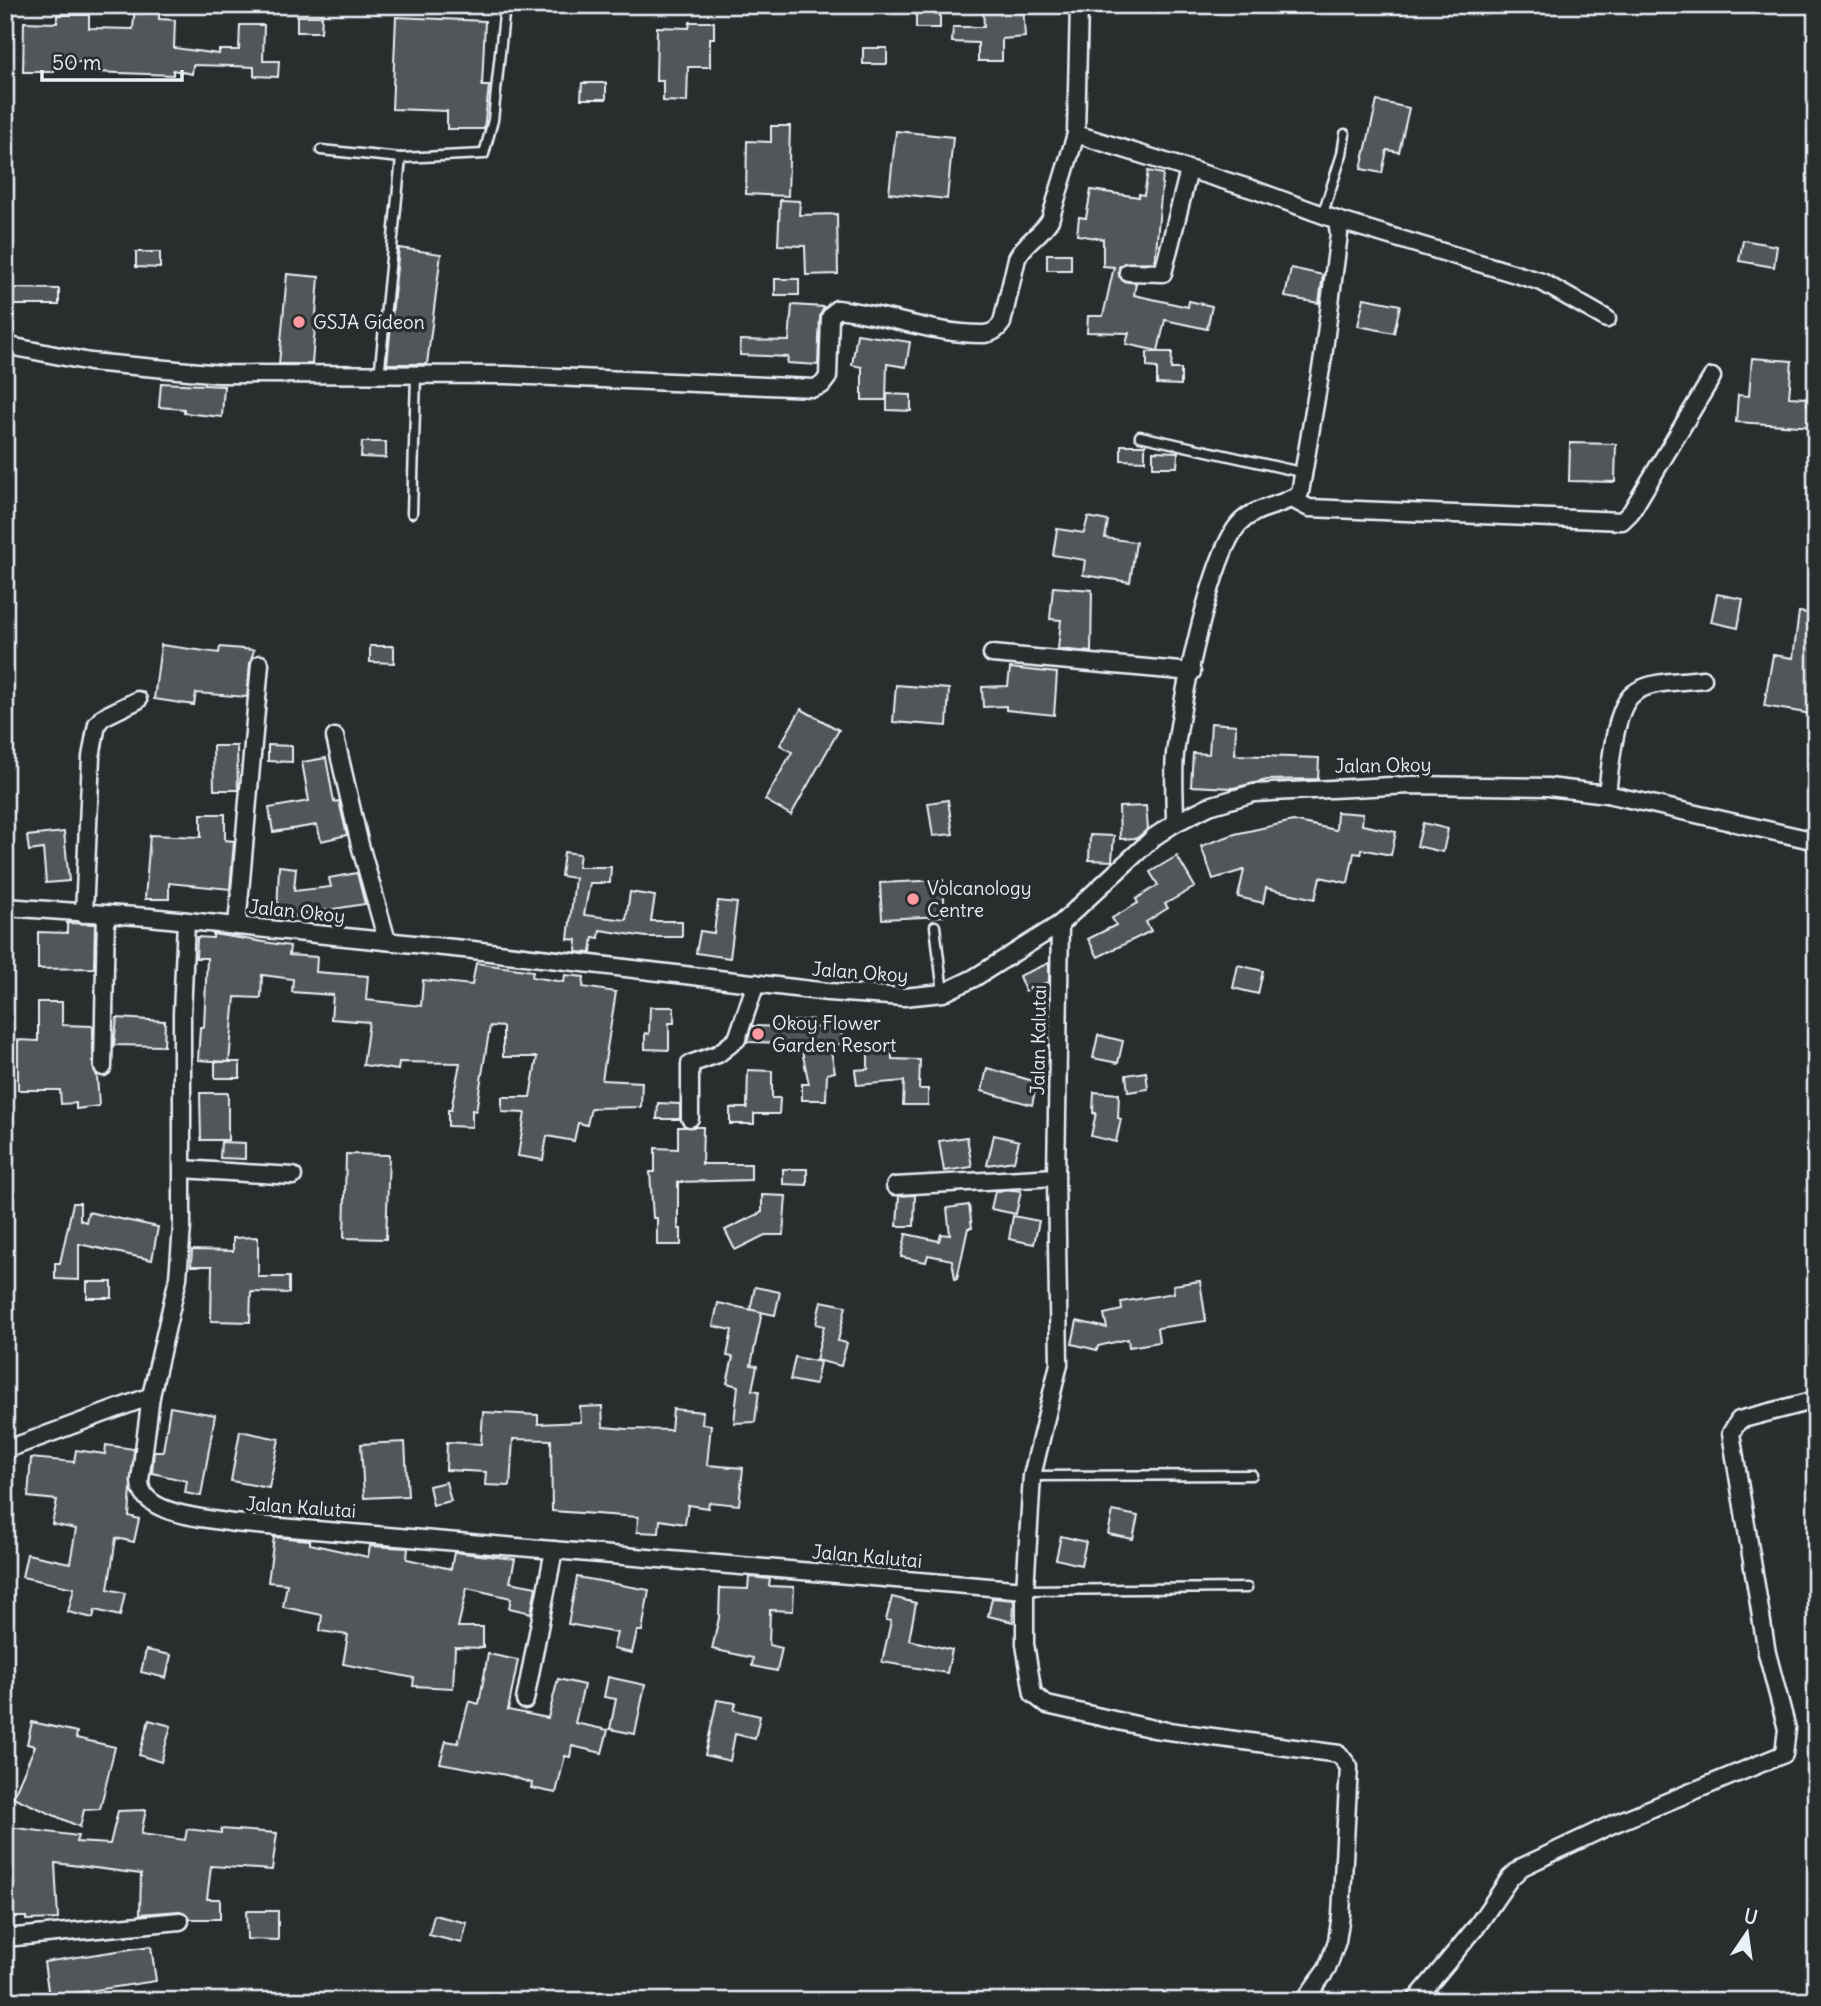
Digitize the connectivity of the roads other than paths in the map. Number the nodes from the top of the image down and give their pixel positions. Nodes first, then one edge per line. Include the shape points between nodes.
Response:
1 (505, 5) edge
2 (1079, 5) edge
3 (1076, 134) junction
4 (1345, 134) dead end
5 (321, 150) dead end
6 (401, 158) junction
7 (1189, 170) junction
8 (1330, 217) junction
9 (1128, 272) dead end
10 (1607, 319) dead end
11 (5, 345) edge
12 (416, 376) junction
13 (379, 377) junction
14 (1712, 377) dead end
15 (1140, 436) dead end
16 (1305, 473) junction
17 (1292, 499) junction
18 (412, 513) dead end
19 (992, 654) dead end
20 (260, 664) dead end
21 (1192, 672) junction
22 (1703, 679) dead end
23 (138, 700) dead end
24 (335, 737) dead end
25 (1606, 794) junction
26 (1175, 823) junction
27 (1815, 837) edge
28 (5, 906) edge
29 (84, 914) junction
30 (106, 915) junction
31 (186, 921) junction
32 (1060, 924) junction
33 (237, 926) junction
34 (934, 926) dead end
35 (387, 941) junction
36 (756, 983) junction
37 (943, 993) junction
38 (103, 1067) dead end
39 (690, 1118) dead end
40 (183, 1168) junction
41 (293, 1177) dead end
42 (1056, 1177) junction
43 (894, 1186) dead end
44 (151, 1396) junction
45 (1816, 1400) edge
46 (5, 1450) edge
47 (1252, 1475) dead end
48 (1032, 1476) junction
49 (554, 1550) junction
50 (1247, 1588) dead end
51 (1025, 1590) junction
52 (525, 1700) dead end
53 (180, 1922) dead end
54 (5, 1938) edge
55 (1304, 2001) edge
56 (1415, 2001) edge

1 - 6 lane via 486,152 480,156
2 - 3 street
3 - 7 street
3 - 12 street via 1050,220 1017,258 997,331 951,330 837,309 830,317 828,377 814,388 639,379
4 - 8 lane
5 - 6 lane
6 - 13 lane
7 - 8 street
7 - 9 street via 1163,273
8 - 10 street via 1542,282
8 - 16 street via 1339,234
11 - 13 street via 148,369
12 - 13 street
12 - 18 lane
14 - 17 street via 1622,521 1348,511 1310,508
15 - 16 lane
16 - 17 street via 1300,493
17 - 21 street via 1255,511 1228,538 1213,579
19 - 21 street
20 - 33 street
21 - 26 street via 1175,755
22 - 25 street via 1647,687 1633,694 1624,705 1617,730
23 - 29 street via 97,724 91,757
24 - 35 street
25 - 26 street, Jalan Okoy via 1493,784 1335,787 1254,793 1209,806
25 - 27 street, Jalan Okoy
26 - 32 street, Jalan Okoy
28 - 29 street, Jalan Okoy
29 - 30 street, Jalan Okoy
30 - 31 street, Jalan Okoy
30 - 38 street
31 - 33 street, Jalan Okoy
31 - 40 street, Jalan Kalutai
32 - 37 street, Jalan Okoy
32 - 42 street, Jalan Kalutai
33 - 35 street, Jalan Okoy
34 - 37 lane
35 - 36 street, Jalan Okoy
36 - 37 street, Jalan Okoy via 874,996
36 - 39 street via 737,1039 718,1054 690,1064
40 - 41 street
40 - 44 street, Jalan Kalutai via 178,1278
42 - 43 street
42 - 48 street, Jalan Kalutai via 1059,1364
44 - 46 street
44 - 49 street, Jalan Kalutai via 140,1488 148,1502 161,1508 233,1523
45 - 56 street via 1739,1420 1731,1433 1766,1653 1787,1729 1784,1754 1522,1867
47 - 48 lane
48 - 51 street, Jalan Kalutai
49 - 51 street, Jalan Kalutai
49 - 52 street
50 - 51 lane
51 - 55 street via 1028,1679 1040,1702 1154,1729 1339,1754 1349,1767 1337,1941 1327,1969
53 - 54 street

